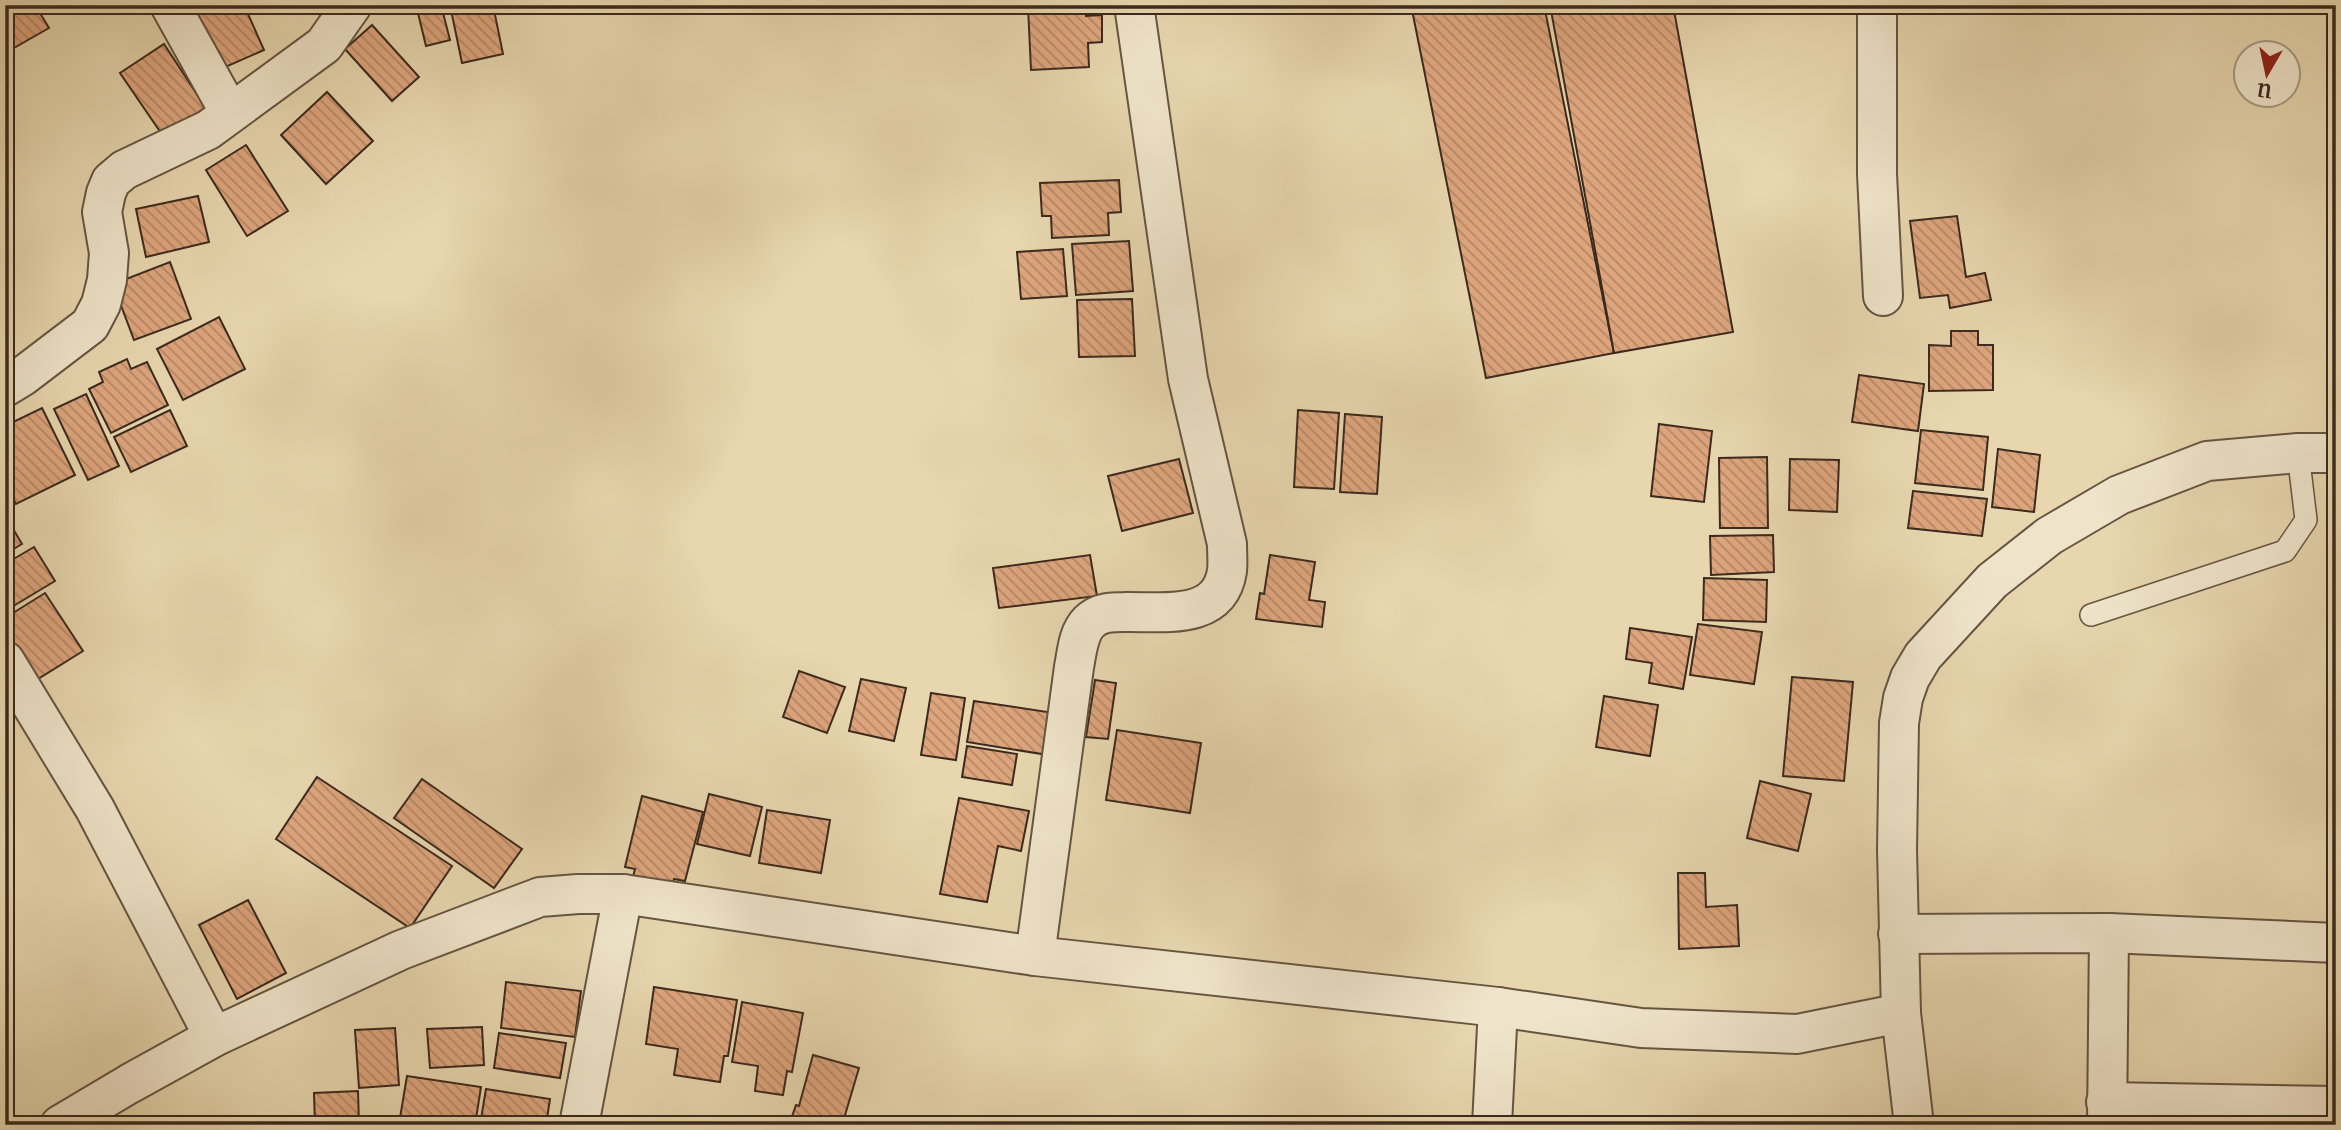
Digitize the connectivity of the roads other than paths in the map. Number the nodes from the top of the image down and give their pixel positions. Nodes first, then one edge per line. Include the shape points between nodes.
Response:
1 (170, 5) edge
2 (352, 5) edge
3 (1135, 5) edge
4 (1877, 5) edge
5 (230, 113) junction
6 (1883, 296) dead end
7 (5, 387) edge
8 (2298, 453) junction
9 (2336, 453) edge
10 (2091, 615) dead end
11 (5, 661) edge
12 (623, 894) junction
13 (2109, 933) junction
14 (1898, 934) junction
15 (2336, 943) edge
16 (1035, 956) junction
17 (1499, 1007) junction
18 (1901, 1013) junction
19 (214, 1037) junction
20 (2336, 1106) edge
21 (2107, 1113) edge
22 (60, 1125) edge
23 (579, 1125) edge
24 (1493, 1125) edge
25 (1914, 1125) edge

1 - 5 street
2 - 5 street via 324,45
3 - 16 street via 1188,379 1227,544 1227,572 1219,593 1195,610 1105,612 1088,623 1079,641
4 - 6 street
5 - 7 street via 208,130 124,170 111,181 102,212 109,253 101,304 90,324
8 - 9 street
8 - 10 lane via 2306,520 2285,551
8 - 14 street via 2207,461 2119,495 2049,536 1992,581 1923,656 1910,678 1899,723
11 - 19 street via 95,810
12 - 16 street
12 - 19 street via 540,897 401,950
12 - 23 street
13 - 14 street
13 - 15 street
13 - 21 street
14 - 18 street
16 - 17 street
17 - 18 street via 1641,1028 1797,1034
17 - 24 street
18 - 25 street
19 - 22 street
20 - 21 street

